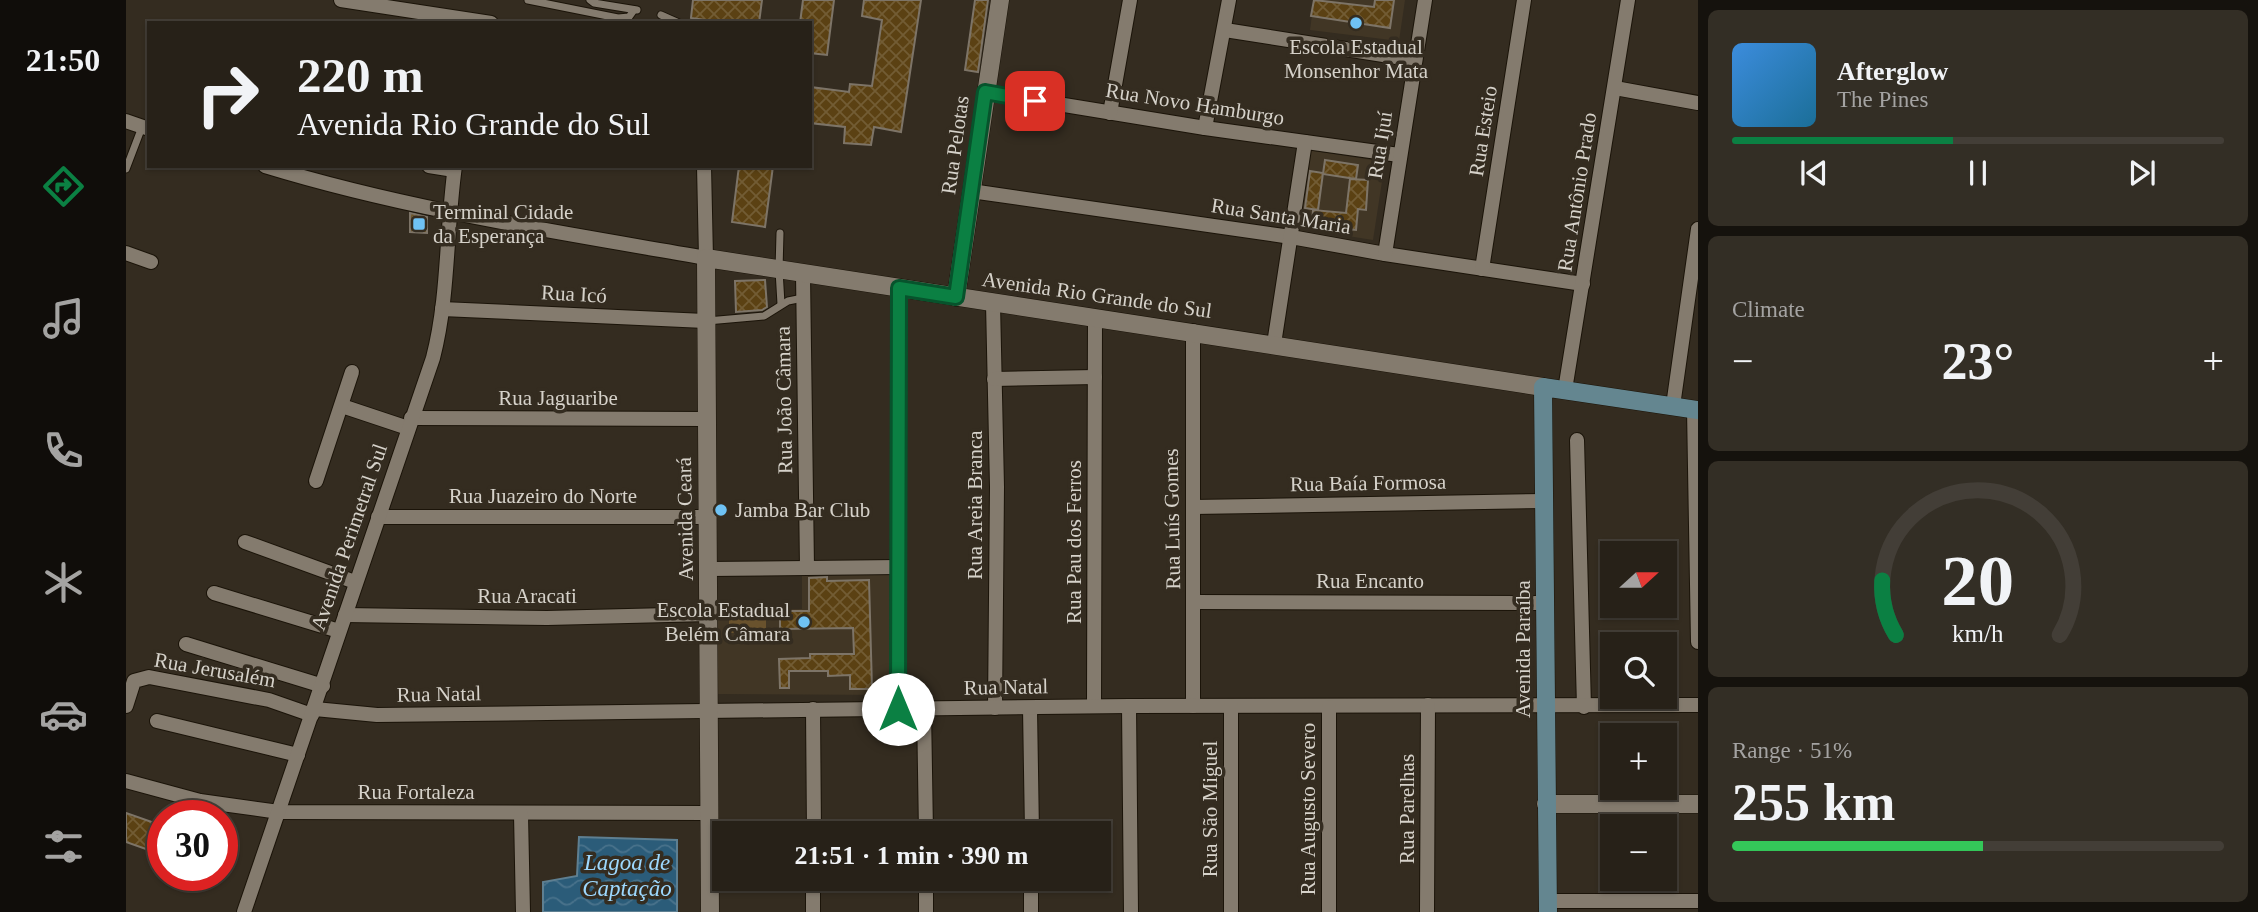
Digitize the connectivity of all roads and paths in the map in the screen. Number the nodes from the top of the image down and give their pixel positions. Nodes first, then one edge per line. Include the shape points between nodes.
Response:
1 (341, 0) edge
2 (528, 0) edge
3 (590, 0) edge
4 (1000, 0) edge
5 (1130, 0) edge
6 (1229, 0) edge
7 (1424, 0) edge
8 (1524, 0) edge
9 (1628, 0) edge
10 (661, 15) dead end
11 (478, 21) edge
12 (674, 21) edge
13 (1225, 30) junction
14 (1415, 60) junction
15 (1615, 88) junction
16 (985, 92) junction
17 (1698, 103) edge
18 (1110, 113) junction
19 (126, 121) edge
20 (145, 128) edge
21 (1205, 128) junction
22 (1305, 142) junction
23 (1399, 155) junction
24 (271, 168) edge
25 (454, 168) edge
26 (704, 168) edge
27 (126, 169) edge
28 (971, 191) junction
29 (449, 212) junction
30 (1698, 229) edge
31 (780, 233) dead end
32 (1291, 237) junction
33 (126, 253) edge
34 (1385, 254) junction
35 (706, 258) junction
36 (151, 262) dead end
37 (1482, 269) junction
38 (779, 270) junction
39 (803, 274) junction
40 (1583, 284) junction
41 (899, 288) junction
42 (956, 297) junction
43 (803, 298) junction
44 (993, 303) junction
45 (782, 304) junction
46 (442, 309) junction
47 (1096, 318) junction
48 (705, 321) junction
49 (1193, 331) junction
50 (1274, 344) junction
51 (352, 372) dead end
52 (1095, 377) junction
53 (994, 379) junction
54 (1543, 387) junction
55 (1565, 390) junction
56 (342, 406) junction
57 (1673, 406) junction
58 (1696, 410) edge
59 (705, 419) junction
60 (410, 423) junction
61 (1577, 440) dead end
62 (316, 481) dead end
63 (1545, 501) junction
64 (1193, 507) junction
65 (378, 517) junction
66 (708, 517) junction
67 (245, 542) dead end
68 (898, 567) junction
69 (807, 568) junction
70 (709, 569) junction
71 (355, 582) junction
72 (215, 593) dead end
73 (1194, 602) junction
74 (1546, 603) junction
75 (709, 614) junction
76 (345, 615) junction
77 (339, 631) junction
78 (1698, 642) edge
79 (186, 644) dead end
80 (323, 686) junction
81 (1428, 705) junction
82 (1698, 705) edge
83 (126, 706) edge
84 (1094, 706) junction
85 (1129, 706) junction
86 (1193, 706) junction
87 (1231, 706) junction
88 (1546, 706) junction
89 (1329, 707) junction
90 (1584, 707) junction
91 (995, 708) junction
92 (1030, 708) junction
93 (813, 709) junction
94 (898, 709) junction
95 (925, 709) junction
96 (709, 710) junction
97 (314, 712) junction
98 (157, 721) dead end
99 (298, 755) junction
100 (126, 781) edge
101 (1546, 803) junction
102 (1698, 804) edge
103 (279, 812) junction
104 (708, 813) junction
105 (521, 814) junction
106 (814, 821) edge
107 (926, 821) edge
108 (1032, 821) edge
109 (813, 891) edge
110 (926, 891) edge
111 (1031, 891) edge
112 (1698, 901) edge
113 (1548, 906) edge
114 (244, 912) edge
115 (523, 912) edge
116 (710, 912) edge
117 (813, 912) edge
118 (926, 912) edge
119 (1031, 912) edge
120 (1131, 912) edge
121 (1231, 912) edge
122 (1329, 912) edge
123 (1427, 912) edge

1 - 11 street
2 - 3 lane via 618,18 629,17 636,10
4 - 16 street, Rua Pelotas
5 - 18 street
6 - 13 street
7 - 14 street, Rua Ijuí
8 - 37 street, Rua Esteio
9 - 15 street, Rua Antônio Prado
10 - 12 lane
13 - 14 street
13 - 21 street
14 - 23 street, Rua Ijuí
15 - 17 street
15 - 40 street, Rua Antônio Prado
16 - 18 street, Rua Novo Hamburgo
16 - 28 street, Rua Pelotas
18 - 21 street, Rua Novo Hamburgo
19 - 20 street
20 - 27 lane
21 - 22 street, Rua Novo Hamburgo
22 - 23 street, Rua Novo Hamburgo
22 - 32 street
23 - 34 street, Rua Ijuí
24 - 29 street, Avenida Rio Grande do Sul via 328,186
25 - 29 street, Avenida Perimetral Sul
26 - 35 street, Avenida Ceará
28 - 32 street, Rua Santa Maria
28 - 42 street, Rua Pelotas
29 - 35 street, Avenida Rio Grande do Sul
29 - 46 street, Avenida Perimetral Sul
30 - 57 street
31 - 38 lane
32 - 34 street, Rua Santa Maria
32 - 50 street
33 - 36 street
34 - 37 street, Rua Santa Maria
35 - 38 street, Avenida Rio Grande do Sul
35 - 48 street, Avenida Ceará
37 - 40 street, Rua Santa Maria
38 - 39 street, Avenida Rio Grande do Sul
38 - 45 lane
39 - 41 street, Avenida Rio Grande do Sul
39 - 43 street, Rua João Câmara
40 - 55 street, Rua Antônio Prado
41 - 42 street, Avenida Rio Grande do Sul
41 - 68 street
42 - 44 street, Avenida Rio Grande do Sul
43 - 45 lane
43 - 69 street, Rua João Câmara
44 - 47 street, Avenida Rio Grande do Sul
44 - 53 street, Rua Areia Branca
45 - 48 lane via 764,316
46 - 48 street, Rua Icó
46 - 60 street, Avenida Perimetral Sul via 433,358
47 - 49 street, Avenida Rio Grande do Sul
47 - 52 street, Rua Pau dos Ferros
48 - 59 street, Avenida Ceará
49 - 50 street, Avenida Rio Grande do Sul
49 - 64 street, Rua Luís Gomes
50 - 54 street, Avenida Rio Grande do Sul
51 - 56 street
52 - 53 street
52 - 84 street, Rua Pau dos Ferros
53 - 91 street, Rua Areia Branca
54 - 55 main road, Avenida Rio Grande do Sul
54 - 63 main road, Avenida Paraíba
55 - 57 main road, Avenida Rio Grande do Sul
56 - 60 street, Rua Jaguaribe
56 - 62 street
57 - 58 main road, Avenida Rio Grande do Sul
58 - 78 street
59 - 60 street, Rua Jaguaribe
59 - 66 street, Avenida Ceará
60 - 65 street, Avenida Perimetral Sul
61 - 90 street
63 - 64 street, Rua Baía Formosa
63 - 74 main road, Avenida Paraíba
64 - 73 street, Rua Luís Gomes
65 - 66 street, Rua Juazeiro do Norte
65 - 71 street, Avenida Perimetral Sul
66 - 70 street, Avenida Ceará
67 - 71 street
68 - 69 street
68 - 94 street
69 - 70 street
70 - 75 street, Avenida Ceará
71 - 76 street, Avenida Perimetral Sul
72 - 77 street
73 - 74 street, Rua Encanto
73 - 86 street, Rua Luís Gomes
74 - 88 main road, Avenida Paraíba
75 - 76 street, Rua Aracati via 547,618
75 - 96 street, Avenida Ceará
76 - 77 street, Avenida Perimetral Sul
77 - 80 street, Avenida Perimetral Sul
79 - 80 street
80 - 97 street, Avenida Perimetral Sul
81 - 88 street, Rua Natal
81 - 89 street, Rua Natal
81 - 123 street, Rua Parelhas
82 - 90 street, Rua Natal
83 - 97 street, Rua Jerusalém via 134,681 149,677
84 - 85 street, Rua Natal
84 - 92 street, Rua Natal
85 - 86 street, Rua Natal
85 - 120 street
86 - 87 street, Rua Natal
87 - 89 street, Rua Natal
87 - 121 street, Rua São Miguel
88 - 90 street, Rua Natal
88 - 101 main road, Avenida Paraíba
89 - 122 street, Rua Augusto Severo
91 - 92 street, Rua Natal
91 - 95 street, Rua Natal
92 - 108 street
93 - 94 street, Rua Natal
93 - 96 street, Rua Natal
93 - 106 street
94 - 95 street, Rua Natal
95 - 107 street
96 - 97 street, Rua Natal
96 - 104 street, Avenida Ceará
97 - 99 street, Avenida Perimetral Sul
98 - 99 street
99 - 103 street, Avenida Perimetral Sul
100 - 103 street, Rua Fortaleza via 200,801
101 - 102 street
101 - 113 main road, Avenida Paraíba
103 - 105 street, Rua Fortaleza
103 - 114 street, Avenida Perimetral Sul
104 - 105 street, Rua Fortaleza
104 - 116 street, Avenida Ceará
105 - 115 street
109 - 117 street
110 - 118 street
111 - 119 street
112 - 113 street

